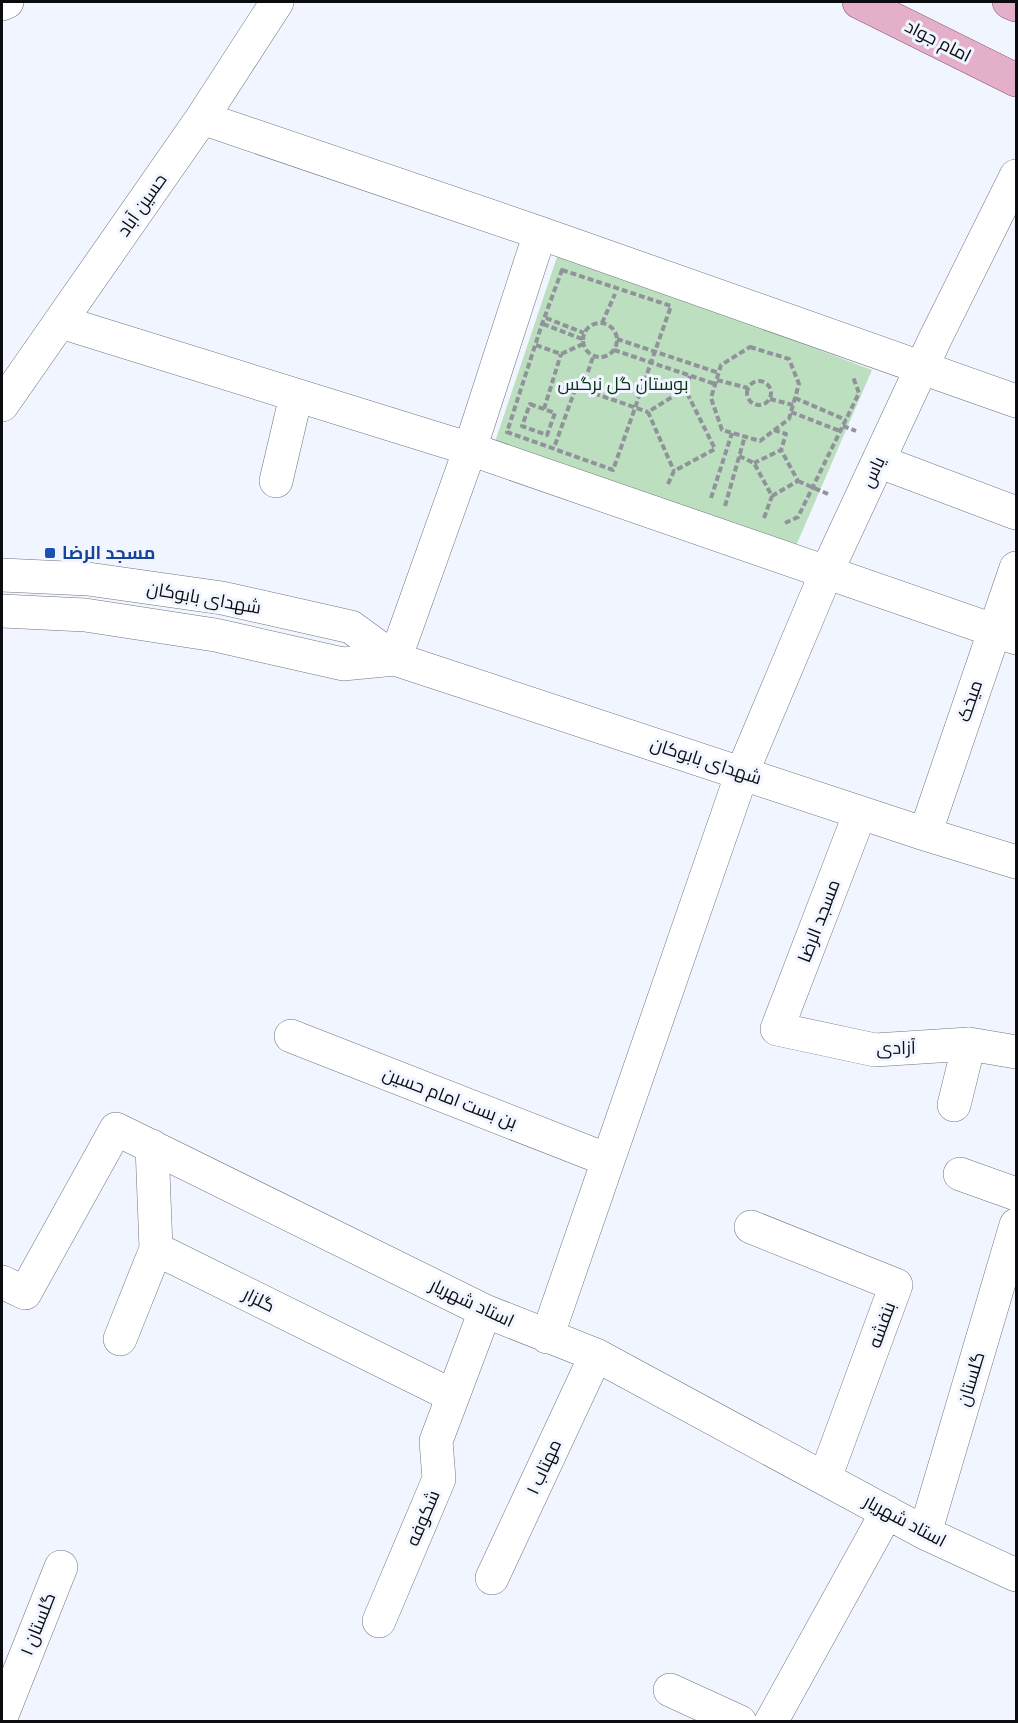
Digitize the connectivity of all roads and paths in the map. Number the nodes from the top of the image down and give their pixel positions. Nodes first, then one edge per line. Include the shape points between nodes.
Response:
1 (7, 2) edge
2 (275, 2) edge
3 (859, 2) edge
4 (1009, 2) edge
5 (2, 4) edge
6 (1017, 5) edge
7 (1017, 80) edge
8 (202, 118) junction
9 (1017, 176) edge
10 (540, 233) junction
11 (617, 288) junction
12 (544, 318) junction
13 (61, 322) junction
14 (602, 323) junction
15 (542, 324) junction
16 (584, 333) junction
17 (617, 339) junction
18 (583, 342) junction
19 (535, 345) junction
20 (614, 350) junction
21 (656, 350) junction
22 (561, 354) junction
23 (593, 357) junction
24 (652, 362) junction
25 (922, 368) junction
26 (850, 370) dead end
27 (719, 373) junction
28 (690, 376) junction
29 (716, 382) junction
30 (748, 388) junction
31 (582, 389) junction
32 (685, 389) junction
33 (296, 396) junction
34 (795, 398) junction
35 (770, 399) junction
36 (1017, 401) edge
37 (2, 405) edge
38 (793, 405) junction
39 (635, 408) junction
40 (544, 409) junction
41 (514, 410) junction
42 (648, 412) junction
43 (791, 412) junction
44 (526, 414) junction
45 (846, 420) junction
46 (550, 426) junction
47 (560, 430) junction
48 (774, 430) junction
49 (840, 431) junction
50 (732, 433) junction
51 (745, 436) junction
52 (470, 449) junction
53 (554, 449) junction
54 (715, 449) junction
55 (781, 450) junction
56 (725, 453) junction
57 (739, 456) junction
58 (878, 461) junction
59 (754, 463) junction
60 (613, 470) junction
61 (674, 471) junction
62 (624, 474) dead end
63 (276, 481) dead end
64 (798, 481) junction
65 (813, 487) junction
66 (667, 488) dead end
67 (772, 496) junction
68 (725, 507) junction
69 (735, 510) dead end
70 (1017, 513) edge
71 (754, 516) dead end
72 (764, 519) junction
73 (772, 522) dead end
74 (781, 525) dead end
75 (1017, 568) edge
76 (827, 572) junction
77 (2, 576) edge
78 (2, 611) edge
79 (1005, 634) edge
80 (395, 659) junction
81 (742, 773) junction
82 (860, 813) junction
83 (925, 834) junction
84 (1017, 862) edge
85 (777, 1029) joint
86 (291, 1036) dead end
87 (969, 1044) junction
88 (1017, 1052) edge
89 (954, 1105) dead end
90 (152, 1146) junction
91 (608, 1160) junction
92 (960, 1174) dead end
93 (1017, 1194) edge
94 (1017, 1225) edge
95 (751, 1227) dead end
96 (156, 1249) junction
97 (2, 1282) edge
98 (485, 1311) junction
99 (547, 1337) junction
100 (120, 1339) dead end
101 (596, 1356) junction
102 (453, 1396) junction
103 (825, 1478) junction
104 (887, 1512) junction
105 (925, 1533) junction
106 (61, 1567) dead end
107 (1017, 1575) edge
108 (492, 1578) dead end
109 (379, 1621) dead end
110 (670, 1690) dead end
111 (2, 1715) edge
112 (740, 1722) edge
113 (771, 1722) edge

1 - 5 street
2 - 8 street, حسین آباد
3 - 7 main road, امام جواد
4 - 6 main road
8 - 10 street
8 - 13 street, حسین آباد
9 - 25 street, یاس
10 - 25 street
10 - 52 street
11 - 12 path via 562,270
11 - 14 path
11 - 21 path via 671,306
12 - 15 path
12 - 16 path
13 - 33 street
13 - 37 street, حسین آباد
14 - 16 path
14 - 17 path via 612,328
15 - 18 path
15 - 19 path
16 - 18 path
17 - 20 path
17 - 21 path
18 - 22 path
18 - 23 path
19 - 22 path
19 - 41 path
20 - 23 path via 605,357
20 - 24 path
21 - 24 path
21 - 27 path
22 - 40 path
23 - 31 path
24 - 28 path
24 - 39 path
25 - 36 street
25 - 58 street, یاس
26 - 45 path via 859,393
27 - 29 path
27 - 34 path via 721,365 750,347 789,359 799,384
28 - 29 path
28 - 32 path
29 - 30 path
29 - 50 path via 711,398 722,430
30 - 35 path via 747,396 752,403 764,404
30 - 35 path via 756,381 764,382 770,387
31 - 39 path
31 - 47 path via 576,387
32 - 42 path
32 - 54 path
33 - 52 street
33 - 63 street
34 - 38 path
34 - 45 path
35 - 38 path
38 - 43 path
39 - 42 path
39 - 60 path
40 - 44 path via 530,404
40 - 46 path via 555,413
41 - 44 path
41 - 53 path via 507,432
42 - 61 path
43 - 48 path
43 - 49 path
44 - 46 path via 522,426 547,435
45 - 49 path
46 - 47 path
47 - 53 path
48 - 51 path via 760,441
48 - 55 path via 786,434
49 - 65 path
50 - 51 path
50 - 56 path
51 - 57 path
52 - 76 street
52 - 80 street
53 - 60 path
54 - 56 path
54 - 61 path
55 - 59 path
55 - 64 path
56 - 68 path via 710,502
57 - 59 path
57 - 68 path
58 - 70 street
58 - 76 street, یاس
59 - 67 path
60 - 62 path
61 - 66 path
64 - 65 path
64 - 67 path
65 - 74 path via 798,517
67 - 72 path
68 - 69 path
71 - 72 path
72 - 73 path
75 - 79 street, میخک
76 - 79 street
76 - 81 street, یاس
77 - 80 street, شهدای بابوکان via 88,579 222,598 351,627
78 - 80 street, شهدای بابوکان via 97,617 215,635 344,664
79 - 83 street, میخک
80 - 81 street, شهدای بابوکان
81 - 82 street, شهدای بابوکان
81 - 91 street, یاس
82 - 83 street, شهدای بابوکان
82 - 85 street, مسجد الرضا
83 - 84 street, شهدای بابوکان
85 - 87 street, آزادی via 875,1050
86 - 91 street, بن بست امام حسین
87 - 88 street, آزادی
87 - 89 street
90 - 96 street
90 - 97 street, استاد شهریار via 116,1129 25,1293
90 - 98 street, استاد شهریار
91 - 99 street, یاس
92 - 93 street
94 - 105 street, گلستان
95 - 103 street, بنفشه via 896,1285
96 - 100 street
96 - 102 street, گلزار
98 - 99 street, استاد شهریار
98 - 102 street, شکوفه
99 - 101 street, استاد شهریار
101 - 103 street, استاد شهریار
101 - 108 street, مهتاب ۱
102 - 109 street, شکوفه via 436,1441 439,1479
103 - 104 street, استاد شهریار
104 - 105 street, استاد شهریار
104 - 113 street
105 - 107 street, استاد شهریار
106 - 111 street, گلستان ۱
110 - 112 street

